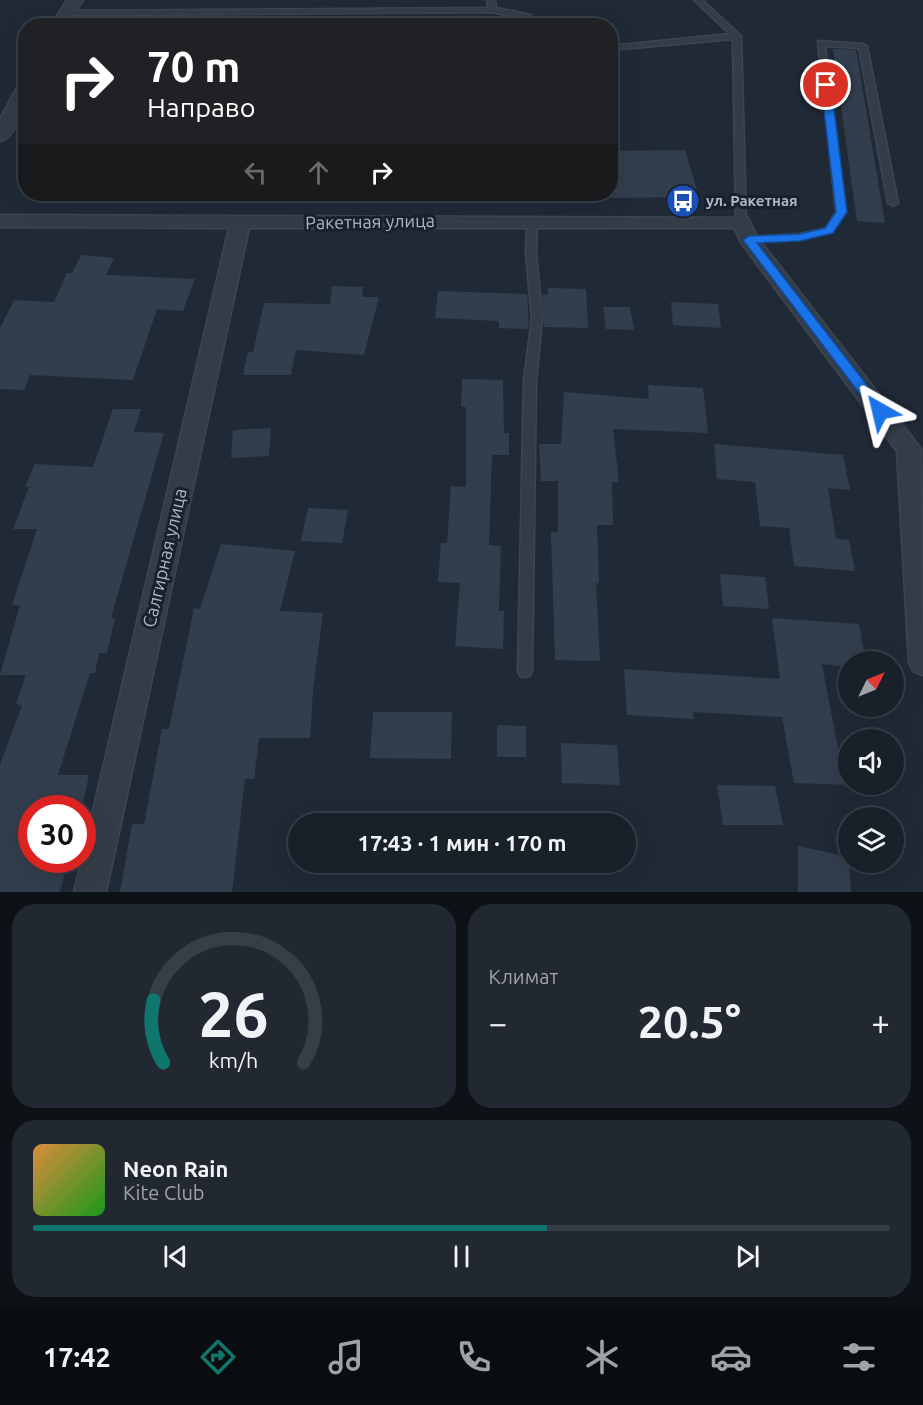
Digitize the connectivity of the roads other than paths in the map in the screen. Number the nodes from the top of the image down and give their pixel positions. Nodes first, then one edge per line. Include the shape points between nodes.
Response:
1 (75, 0) edge
2 (491, 0) edge
3 (698, 0) edge
4 (492, 10) junction
5 (63, 18) edge
6 (110, 18) edge
7 (528, 18) edge
8 (737, 36) junction
9 (618, 47) edge
10 (18, 104) edge
11 (0, 136) edge
12 (893, 204) dead end
13 (0, 220) edge
14 (532, 220) junction
15 (240, 224) junction
16 (745, 231) junction
17 (923, 662) edge
18 (525, 671) dead end
19 (90, 892) edge

1 - 5 street
2 - 4 lane
3 - 8 lane
4 - 6 lane
4 - 7 lane
8 - 9 lane
8 - 16 lane
10 - 11 street
12 - 16 lane via 863,46 821,43 841,212 829,230 800,237
13 - 15 street, Ракетная улица
14 - 15 street, Ракетная улица
14 - 16 street, Ракетная улица
14 - 18 lane via 537,319 530,380
15 - 19 street, Салгирная улица
16 - 17 street via 909,449

